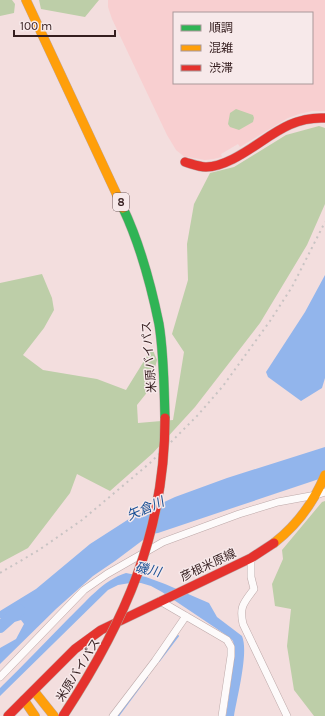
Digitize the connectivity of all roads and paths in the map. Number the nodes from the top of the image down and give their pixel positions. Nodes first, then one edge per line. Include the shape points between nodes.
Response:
1 (26, 0) edge
2 (325, 118) edge
3 (185, 162) dead end
4 (325, 476) edge
5 (320, 492) edge
6 (251, 558) junction
7 (163, 600) junction
8 (186, 616) junction
9 (0, 677) edge
10 (34, 691) junction
11 (24, 700) junction
12 (8, 716) edge
13 (35, 716) edge
14 (54, 716) edge
15 (63, 716) edge
16 (113, 716) edge
17 (222, 716) edge
18 (287, 716) edge

1 - 15 main road, 米原バイパス / 8, bridge via 128,218 147,272 159,325 164,374 164,458 153,523 142,562 129,599 110,639 87,681
2 - 3 main road via 313,117 289,124 220,164 207,167
4 - 5 main road, 彦根米原線
5 - 6 main road, 彦根米原線 via 285,533
5 - 9 street via 239,514 163,542 107,574 84,590
6 - 7 main road, 彦根米原線
6 - 18 street via 254,590 242,606 240,614
7 - 8 street
7 - 10 main road, 彦根米原線 via 101,630 75,648
8 - 16 street
8 - 17 street via 227,640 231,647
10 - 11 main road, 彦根米原線
10 - 14 main road
11 - 12 main road, 彦根米原線
11 - 13 main road

